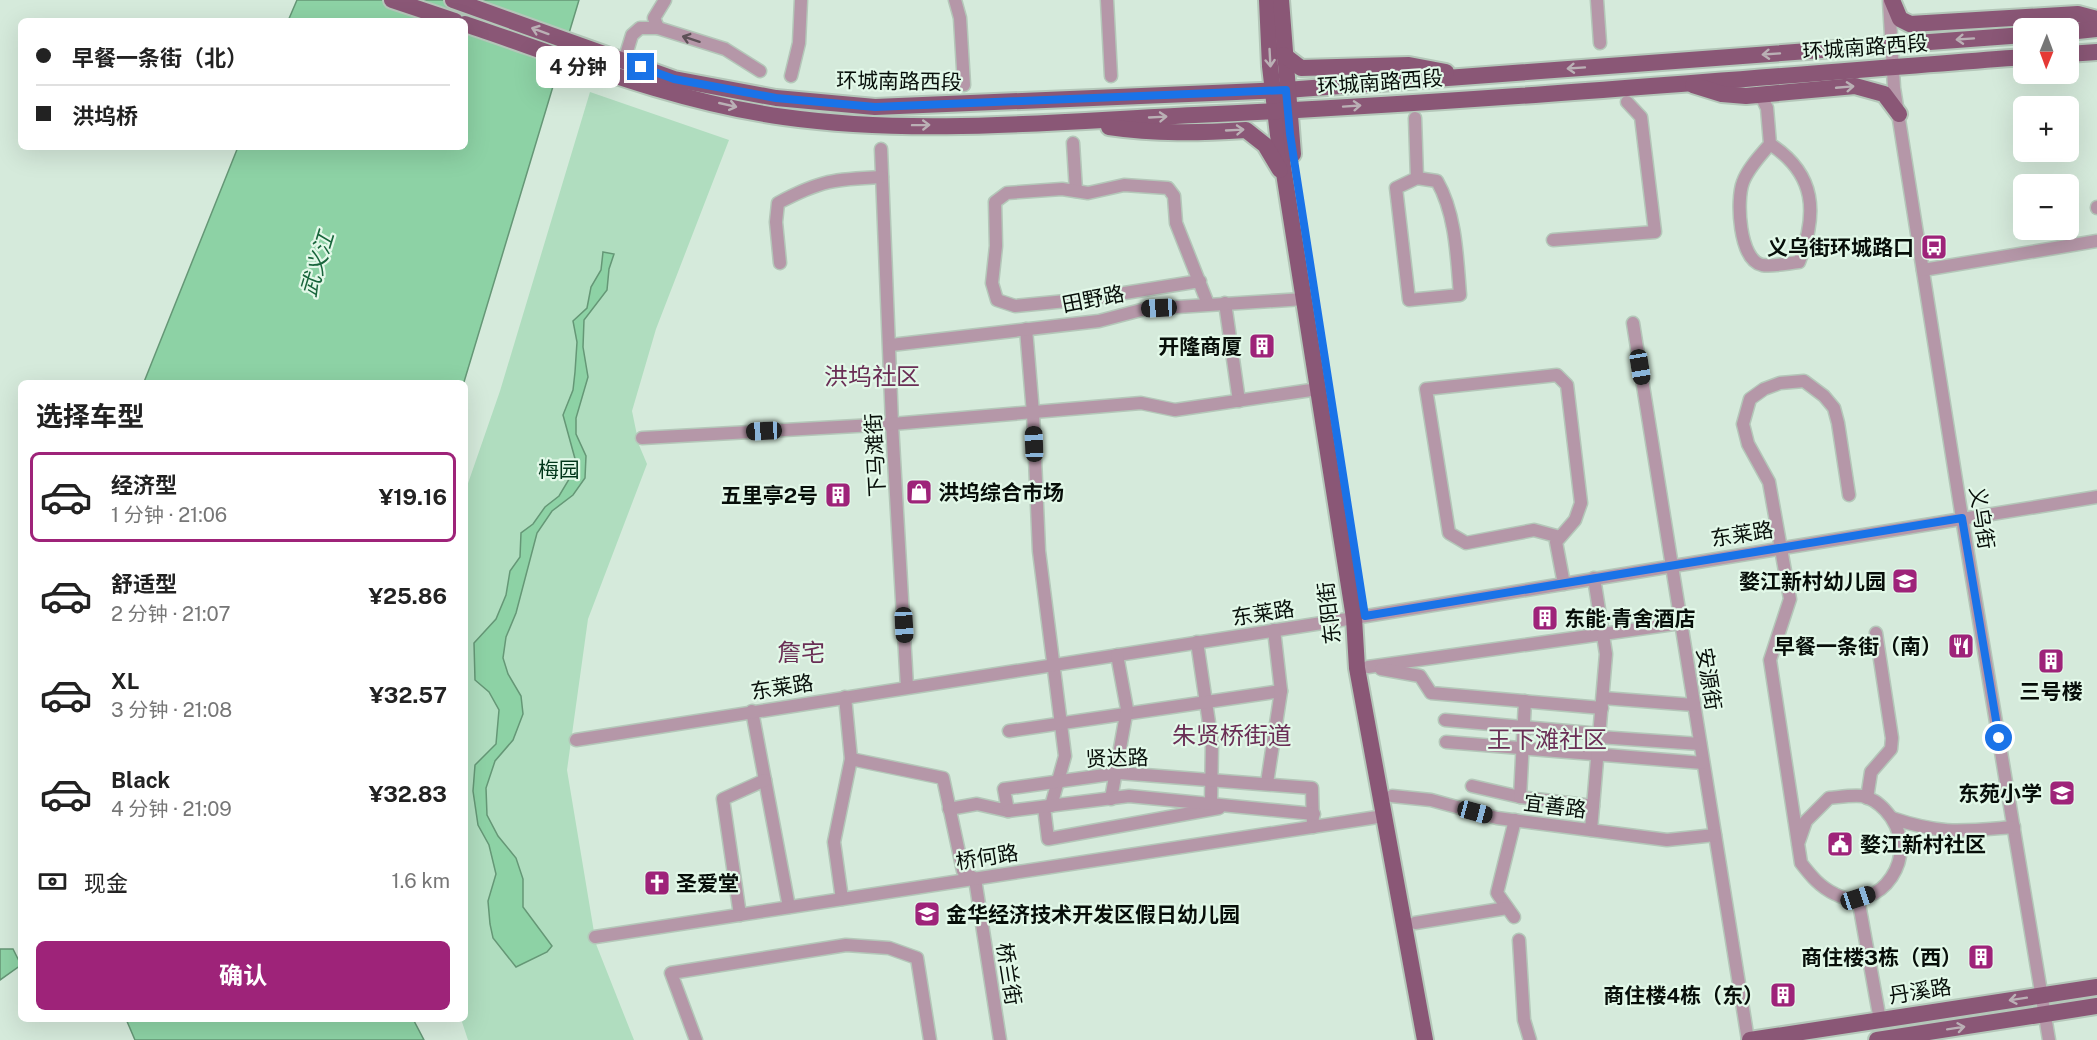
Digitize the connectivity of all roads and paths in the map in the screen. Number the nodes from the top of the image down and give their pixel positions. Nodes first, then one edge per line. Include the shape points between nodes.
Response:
1 (392, 0) edge
2 (453, 0) edge
3 (665, 0) edge
4 (801, 0) edge
5 (955, 0) edge
6 (1107, 0) edge
7 (1267, 0) edge
8 (1281, 0) edge
9 (1597, 0) edge
10 (1890, 0) edge
11 (446, 18) edge
12 (2097, 19) edge
13 (468, 25) edge
14 (658, 28) junction
15 (2097, 29) edge
16 (2079, 31) edge
17 (2013, 36) edge
18 (1600, 43) dead end
19 (1892, 45) junction
20 (2097, 52) edge
21 (2079, 53) edge
22 (1284, 55) junction
23 (2013, 58) edge
24 (624, 61) junction
25 (1893, 67) junction
26 (760, 71) dead end
27 (791, 76) dead end
28 (1111, 76) dead end
29 (1470, 76) junction
30 (1684, 82) junction
31 (964, 85) dead end
32 (672, 86) junction
33 (1279, 90) junction
34 (1750, 96) junction
35 (1627, 102) dead end
36 (1282, 111) junction
37 (1899, 114) junction
38 (1415, 118) dead end
39 (1073, 121) junction
40 (1073, 143) dead end
41 (1770, 144) junction
42 (881, 149) dead end
43 (1285, 176) junction
44 (882, 177) junction
45 (1417, 178) junction
46 (1076, 191) junction
47 (1553, 240) dead end
48 (2097, 241) edge
49 (780, 263) dead end
50 (1923, 270) junction
51 (1200, 280) junction
52 (1304, 298) junction
53 (1225, 303) junction
54 (1208, 304) junction
55 (1633, 323) dead end
56 (1026, 329) junction
57 (891, 345) junction
58 (1318, 389) junction
59 (1239, 401) junction
60 (1033, 413) junction
61 (892, 424) junction
62 (642, 438) dead end
63 (1849, 495) dead end
64 (2097, 497) edge
65 (1962, 518) junction
66 (1560, 537) junction
67 (1781, 548) junction
68 (1671, 566) junction
69 (1594, 578) junction
70 (1564, 584) junction
71 (1360, 617) junction
72 (1680, 624) junction
73 (1274, 630) junction
74 (1876, 633) dead end
75 (1604, 635) junction
76 (1197, 642) junction
77 (1117, 655) junction
78 (1054, 665) junction
79 (1368, 667) junction
80 (907, 687) junction
81 (1281, 691) junction
82 (845, 697) junction
83 (1526, 701) junction
84 (1206, 703) junction
85 (1602, 703) junction
86 (1694, 705) junction
87 (752, 711) junction
88 (1126, 715) junction
89 (1444, 720) dead end
90 (1062, 724) junction
91 (1523, 727) junction
92 (1009, 731) dead end
93 (1600, 735) junction
94 (576, 740) dead end
95 (1446, 742) dead end
96 (1700, 744) junction
97 (1523, 749) junction
98 (1598, 756) junction
99 (851, 759) junction
100 (1703, 763) junction
101 (1114, 773) junction
102 (1212, 779) junction
103 (765, 780) junction
104 (1058, 781) junction
105 (1267, 783) junction
106 (1472, 786) dead end
107 (1392, 796) junction
108 (1520, 797) junction
109 (1111, 798) junction
110 (1867, 798) junction
111 (1211, 803) junction
112 (1235, 805) junction
113 (1047, 806) junction
114 (1593, 806) junction
115 (950, 809) junction
116 (1008, 811) junction
117 (1384, 816) junction
118 (1892, 818) junction
119 (1314, 820) junction
120 (1515, 820) junction
121 (2014, 826) junction
122 (1591, 830) junction
123 (1715, 835) junction
124 (1798, 844) junction
125 (975, 879) junction
126 (1858, 898) junction
127 (842, 899) junction
128 (789, 907) junction
129 (740, 915) junction
130 (1415, 923) junction
131 (595, 937) dead end
132 (1519, 940) dead end
133 (2097, 987) edge
134 (2042, 995) junction
135 (2097, 1006) edge
136 (2045, 1014) junction
137 (1880, 1020) junction
138 (696, 1040) edge
139 (930, 1040) edge
140 (999, 1040) edge
141 (1425, 1040) edge
142 (1437, 1040) edge
143 (1530, 1040) edge
144 (1749, 1040) edge
145 (1878, 1040) edge
146 (2049, 1040) edge

1 - 11 main road
24 -> 2 main road
3 - 14 street via 654,18
4 - 27 street via 799,43
5 - 31 street via 960,18
6 - 28 street
7 -> 33 main road, 东阳街
8 - 22 main road, 东阳街
9 - 18 street
10 - 12 main road via 1900,19 1910,24 2078,14
10 - 19 street, 义乌街
13 - 32 main road
14 - 24 street via 640,28 632,35
26 -> 14 street via 725,49
15 - 16 main road
17 -> 19 main road, 环城南路西段
19 - 25 street, 义乌街
19 -> 29 main road, 环城南路西段
20 - 21 main road
22 - 29 main road via 1301,68 1409,65
22 - 33 main road, 东阳街
23 - 25 main road, 环城南路西段
24 - 32 main road
25 - 30 main road, 环城南路西段
25 - 37 street, 义乌街
29 - 33 main road, 环城南路西段
30 - 34 main road via 1722,94
36 -> 30 main road, 环城南路西段
32 - 33 main road, 环城南路西段 via 875,107
32 -> 39 main road, 环城南路西段 via 782,117 872,126
33 - 36 main road, 东阳街
34 -> 37 main road via 1855,86 1884,94
34 - 41 street via 1762,98 1767,108
35 - 47 street via 1641,117 1655,232
39 -> 36 main road, 环城南路西段
36 - 43 main road, 东阳街
36 - 71 main road, 东阳街
37 - 50 street, 义乌街
38 - 45 street
39 -> 43 main road via 1182,134 1246,130 1264,146
40 - 46 street
41 - 41 street via 1743,181 1740,195 1744,243 1749,257 1762,265 1799,262 1810,222 1808,191 1794,162
42 - 44 street, 下马滩街
43 - 52 main road, 东阳街
44 - 49 street via 837,179 812,185 778,203
44 - 57 street, 下马滩街
45 - 45 street via 1396,188 1409,300 1460,295 1446,197 1437,181
46 - 51 street via 1088,193 1124,185 1168,188 1174,196 1176,223
46 - 51 street via 1007,193 995,202 992,283 997,300 1015,306 1087,299
48 - 50 street
50 - 65 street, 义乌街
51 - 54 street
52 - 53 street, 田野路
52 - 58 main road, 东阳街
53 - 54 street, 田野路
53 - 59 street
54 - 56 street, 田野路 via 1145,309 1099,321
55 - 68 street, 安源街
56 - 57 street, 田野路
56 - 60 street
57 - 61 street, 下马滩街
58 - 59 street
58 - 71 main road, 东阳街
59 - 60 street via 1175,410 1141,403
60 - 61 street
60 - 78 street via 1039,551
61 - 62 street
61 - 80 street, 下马滩街
63 - 67 street via 1834,408 1803,381 1764,388 1750,399 1743,424 1748,444 1769,482
64 - 65 street, 东莱路
65 - 67 street, 东莱路
65 - 121 street, 义乌街
66 - 66 street via 1575,520 1581,503 1567,385 1557,375 1426,389 1449,533 1466,543 1534,530
66 - 70 street via 1556,542
67 - 68 street, 东莱路
67 - 124 street via 1790,599 1770,660
68 - 69 street, 东莱路
68 - 72 street, 安源街
69 - 70 street, 东莱路
69 - 75 street
70 - 71 street, 东莱路
71 - 73 street, 东莱路
71 - 79 main road, 东阳街
71 - 117 main road, 东阳街 via 1357,668
72 - 75 street
72 - 86 street, 安源街
73 - 76 street, 东莱路
73 - 81 street
74 - 110 street via 1892,738 1891,749 1871,772
75 - 79 street
75 - 85 street
76 - 77 street, 东莱路
76 - 84 street
77 - 78 street, 东莱路
77 - 88 street
78 - 80 street, 东莱路
78 - 90 street
79 - 83 street via 1420,676 1431,693
79 - 107 main road, 东阳街
80 - 82 street, 东莱路
81 - 84 street
81 - 105 street
82 - 87 street, 东莱路
82 - 99 street
83 - 85 street
83 - 91 street
84 - 88 street
84 - 102 street
85 - 86 street
85 - 93 street
86 - 96 street, 安源街
87 - 94 street, 东莱路
87 - 103 street
88 - 90 street
88 - 101 street
89 - 91 street
90 - 92 street
90 - 104 street via 1065,756
91 - 93 street
91 - 97 street
93 - 96 street
93 - 98 street
95 - 97 street
96 - 100 street, 安源街
97 - 98 street
97 - 108 street
98 - 100 street
98 - 114 street
99 - 115 street via 943,778
99 - 127 street via 834,842
100 - 123 street, 安源街
101 - 102 street, 贤达路
101 - 104 street, 贤达路
101 - 109 street
102 - 105 street, 贤达路
102 - 111 street
103 - 128 street
103 - 129 street via 723,799
104 - 113 street
104 - 116 street, 贤达路 via 1004,789
105 - 119 street, 贤达路 via 1312,788
106 - 108 street
107 - 120 street, 宜善路 via 1431,800
107 - 130 main road, 东阳街
108 - 114 street
109 - 111 street
109 - 113 street
110 - 118 street via 1877,801
110 - 124 street via 1829,798 1806,821
111 - 112 street
112 - 113 street via 1048,839
112 - 119 street
113 - 116 street
114 - 122 street
115 - 116 street via 977,804
115 - 125 street via 963,871
117 - 119 street, 桥何路
117 - 141 main road, 东阳街
118 - 121 street via 1952,832
118 - 126 street via 1900,831 1899,866 1881,888
119 - 125 street, 桥何路
120 - 122 street, 宜善路
120 - 130 street via 1497,893 1511,912
121 - 134 street, 义乌街
122 - 123 street, 宜善路 via 1667,840
123 - 144 street, 安源街
124 - 126 street via 1801,863 1817,883 1837,896
125 - 127 street, 桥何路
125 - 140 street, 桥兰街
126 - 137 street
127 - 128 street, 桥何路
128 - 129 street, 桥何路
129 - 131 street, 桥何路
130 - 142 main road, 东阳街
132 - 143 street via 1524,1020
133 - 134 main road, 丹溪路
134 - 136 street, 义乌街
134 -> 137 main road, 丹溪路
135 - 136 main road, 丹溪路
145 -> 136 main road, 丹溪路
136 - 146 street, 义乌街
137 - 144 main road, 丹溪路
138 - 139 street via 670,973 846,945 889,948 917,958

